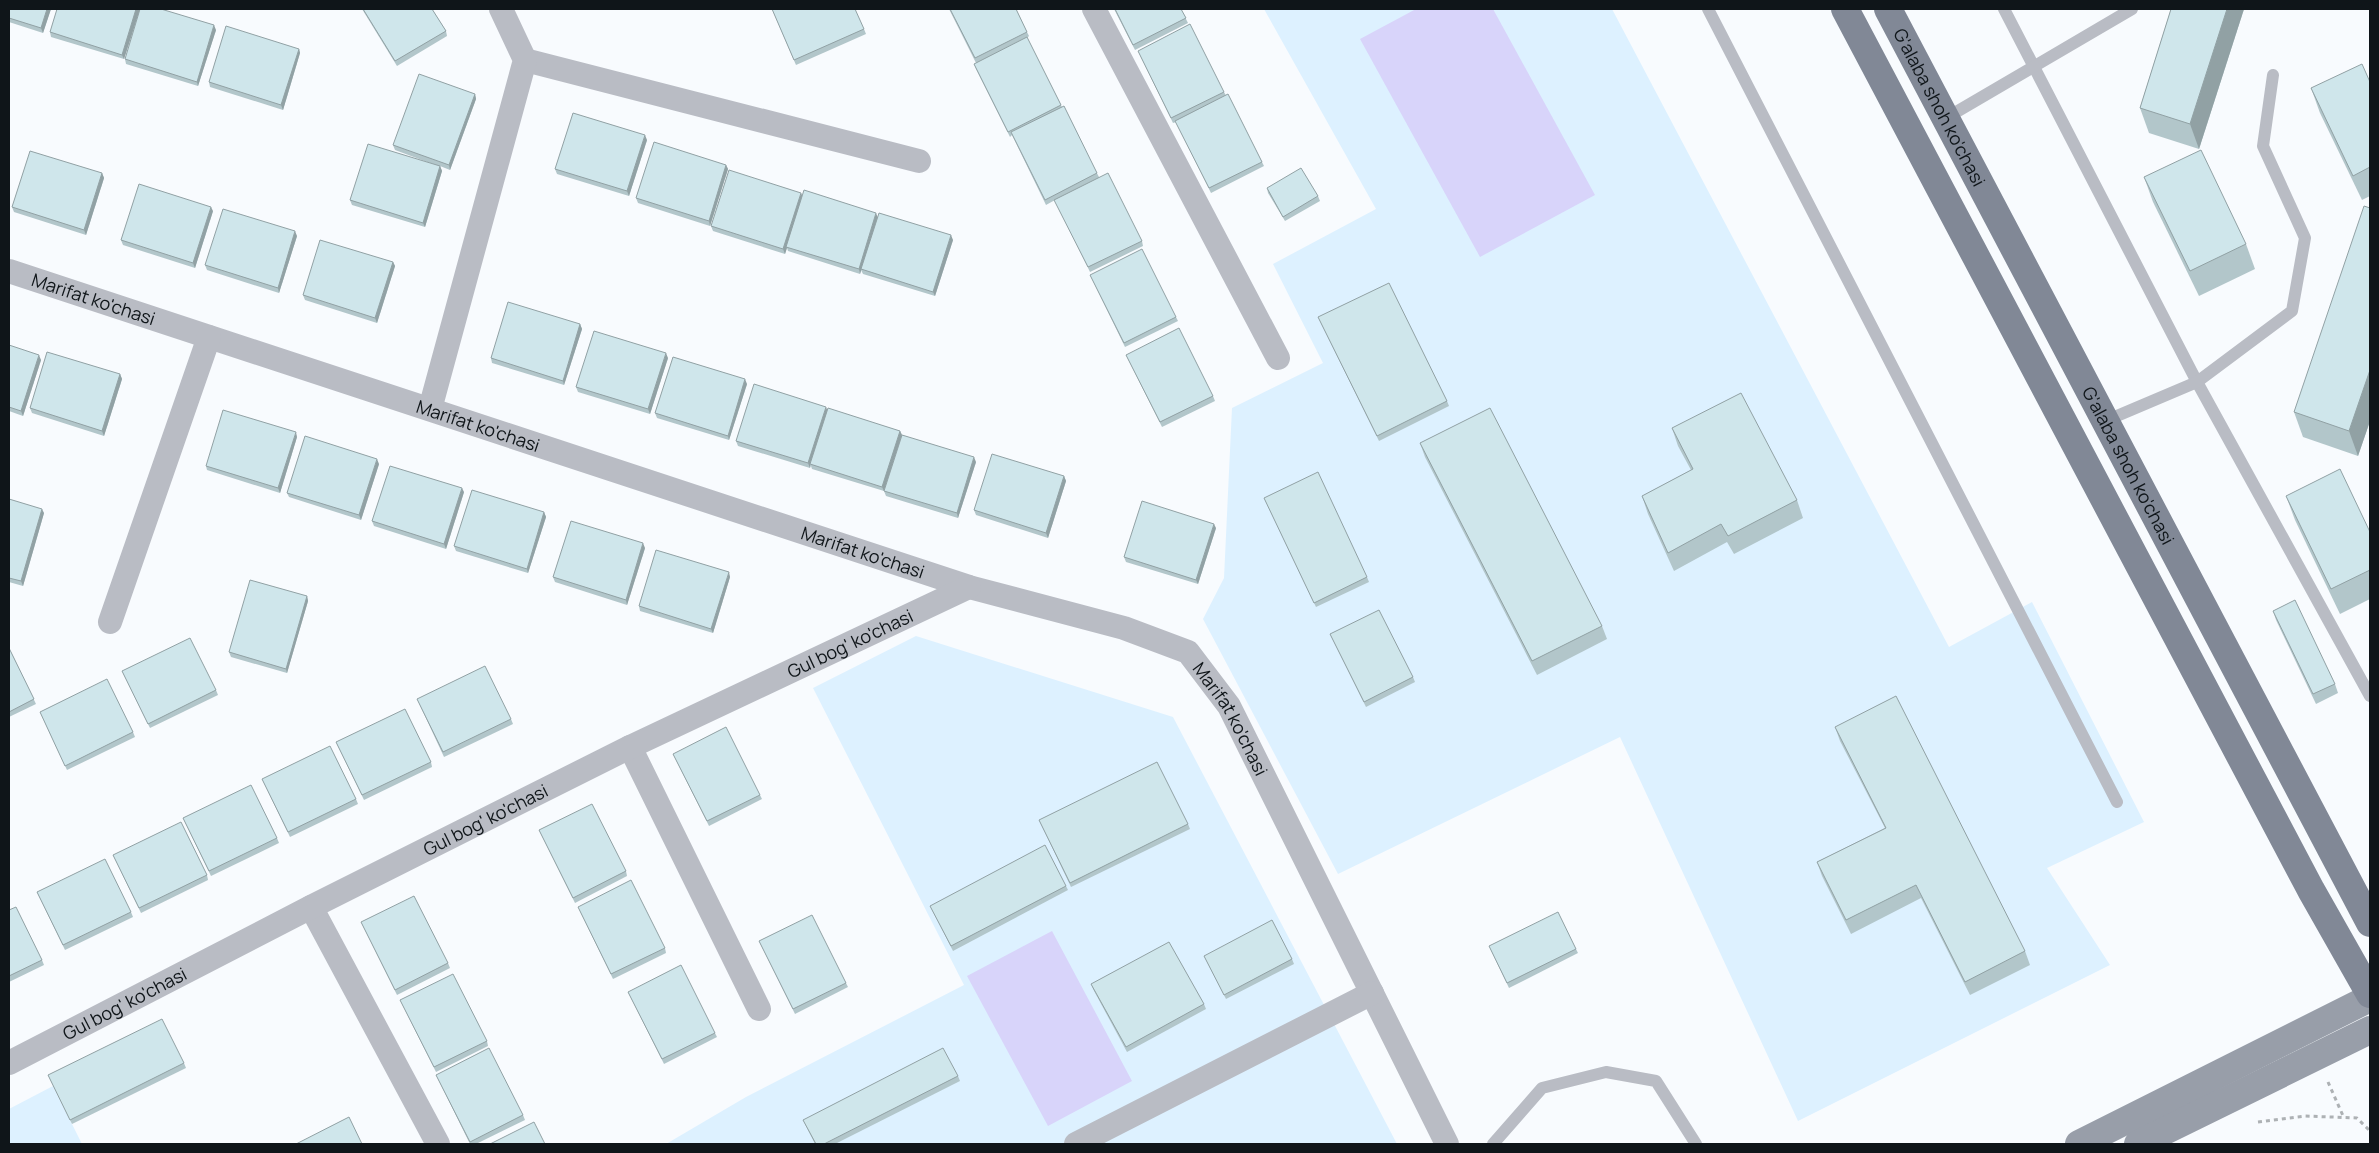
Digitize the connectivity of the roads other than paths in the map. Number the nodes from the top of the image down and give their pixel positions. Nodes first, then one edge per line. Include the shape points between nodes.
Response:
1 (501, 9) edge
2 (1094, 9) edge
3 (1708, 9) edge
4 (1845, 9) edge
5 (1888, 9) edge
6 (2004, 9) edge
7 (2132, 9) edge
8 (525, 60) junction
9 (2034, 67) junction
10 (2273, 75) dead end
11 (1946, 118) junction
12 (919, 161) dead end
13 (9, 271) edge
14 (209, 337) junction
15 (1278, 358) dead end
16 (2197, 382) junction
17 (430, 409) junction
18 (2105, 421) junction
19 (968, 587) junction
20 (110, 622) dead end
21 (2370, 696) edge
22 (630, 747) junction
23 (2117, 802) dead end
24 (311, 907) junction
25 (2370, 923) edge
26 (1372, 993) junction
27 (2370, 994) edge
28 (2370, 998) edge
29 (759, 1009) dead end
30 (2370, 1030) edge
31 (9, 1063) edge
32 (438, 1144) edge
33 (1076, 1144) edge
34 (1447, 1144) edge
35 (1493, 1144) edge
36 (1696, 1144) edge
37 (2078, 1144) edge
38 (2138, 1144) edge

1 - 8 street
2 - 15 street
3 - 23 lane
4 - 27 main road, G'alaba shoh ko'chasi via 2311,890
5 - 11 main road, G'alaba shoh ko'chasi
6 - 9 lane
7 - 9 lane
8 - 12 street
8 - 17 street
9 - 11 lane
9 - 16 lane
10 - 16 lane via 2264,146 2305,238 2292,311
11 - 18 main road, G'alaba shoh ko'chasi
13 - 14 street, Marifat ko'chasi
14 - 17 street, Marifat ko'chasi
14 - 20 street
16 - 18 lane
16 - 21 lane
17 - 19 street, Marifat ko'chasi
18 - 25 main road, G'alaba shoh ko'chasi
19 - 22 street, Gul bog' ko'chasi
19 - 26 street, Marifat ko'chasi via 1124,628 1188,652 1229,706
22 - 24 street, Gul bog' ko'chasi
22 - 29 street
24 - 31 street, Gul bog' ko'chasi
24 - 32 street
26 - 33 street
26 - 34 street, Marifat ko'chasi
28 - 37 main road
30 - 38 main road
35 - 36 lane via 1542,1088 1606,1072 1656,1080

